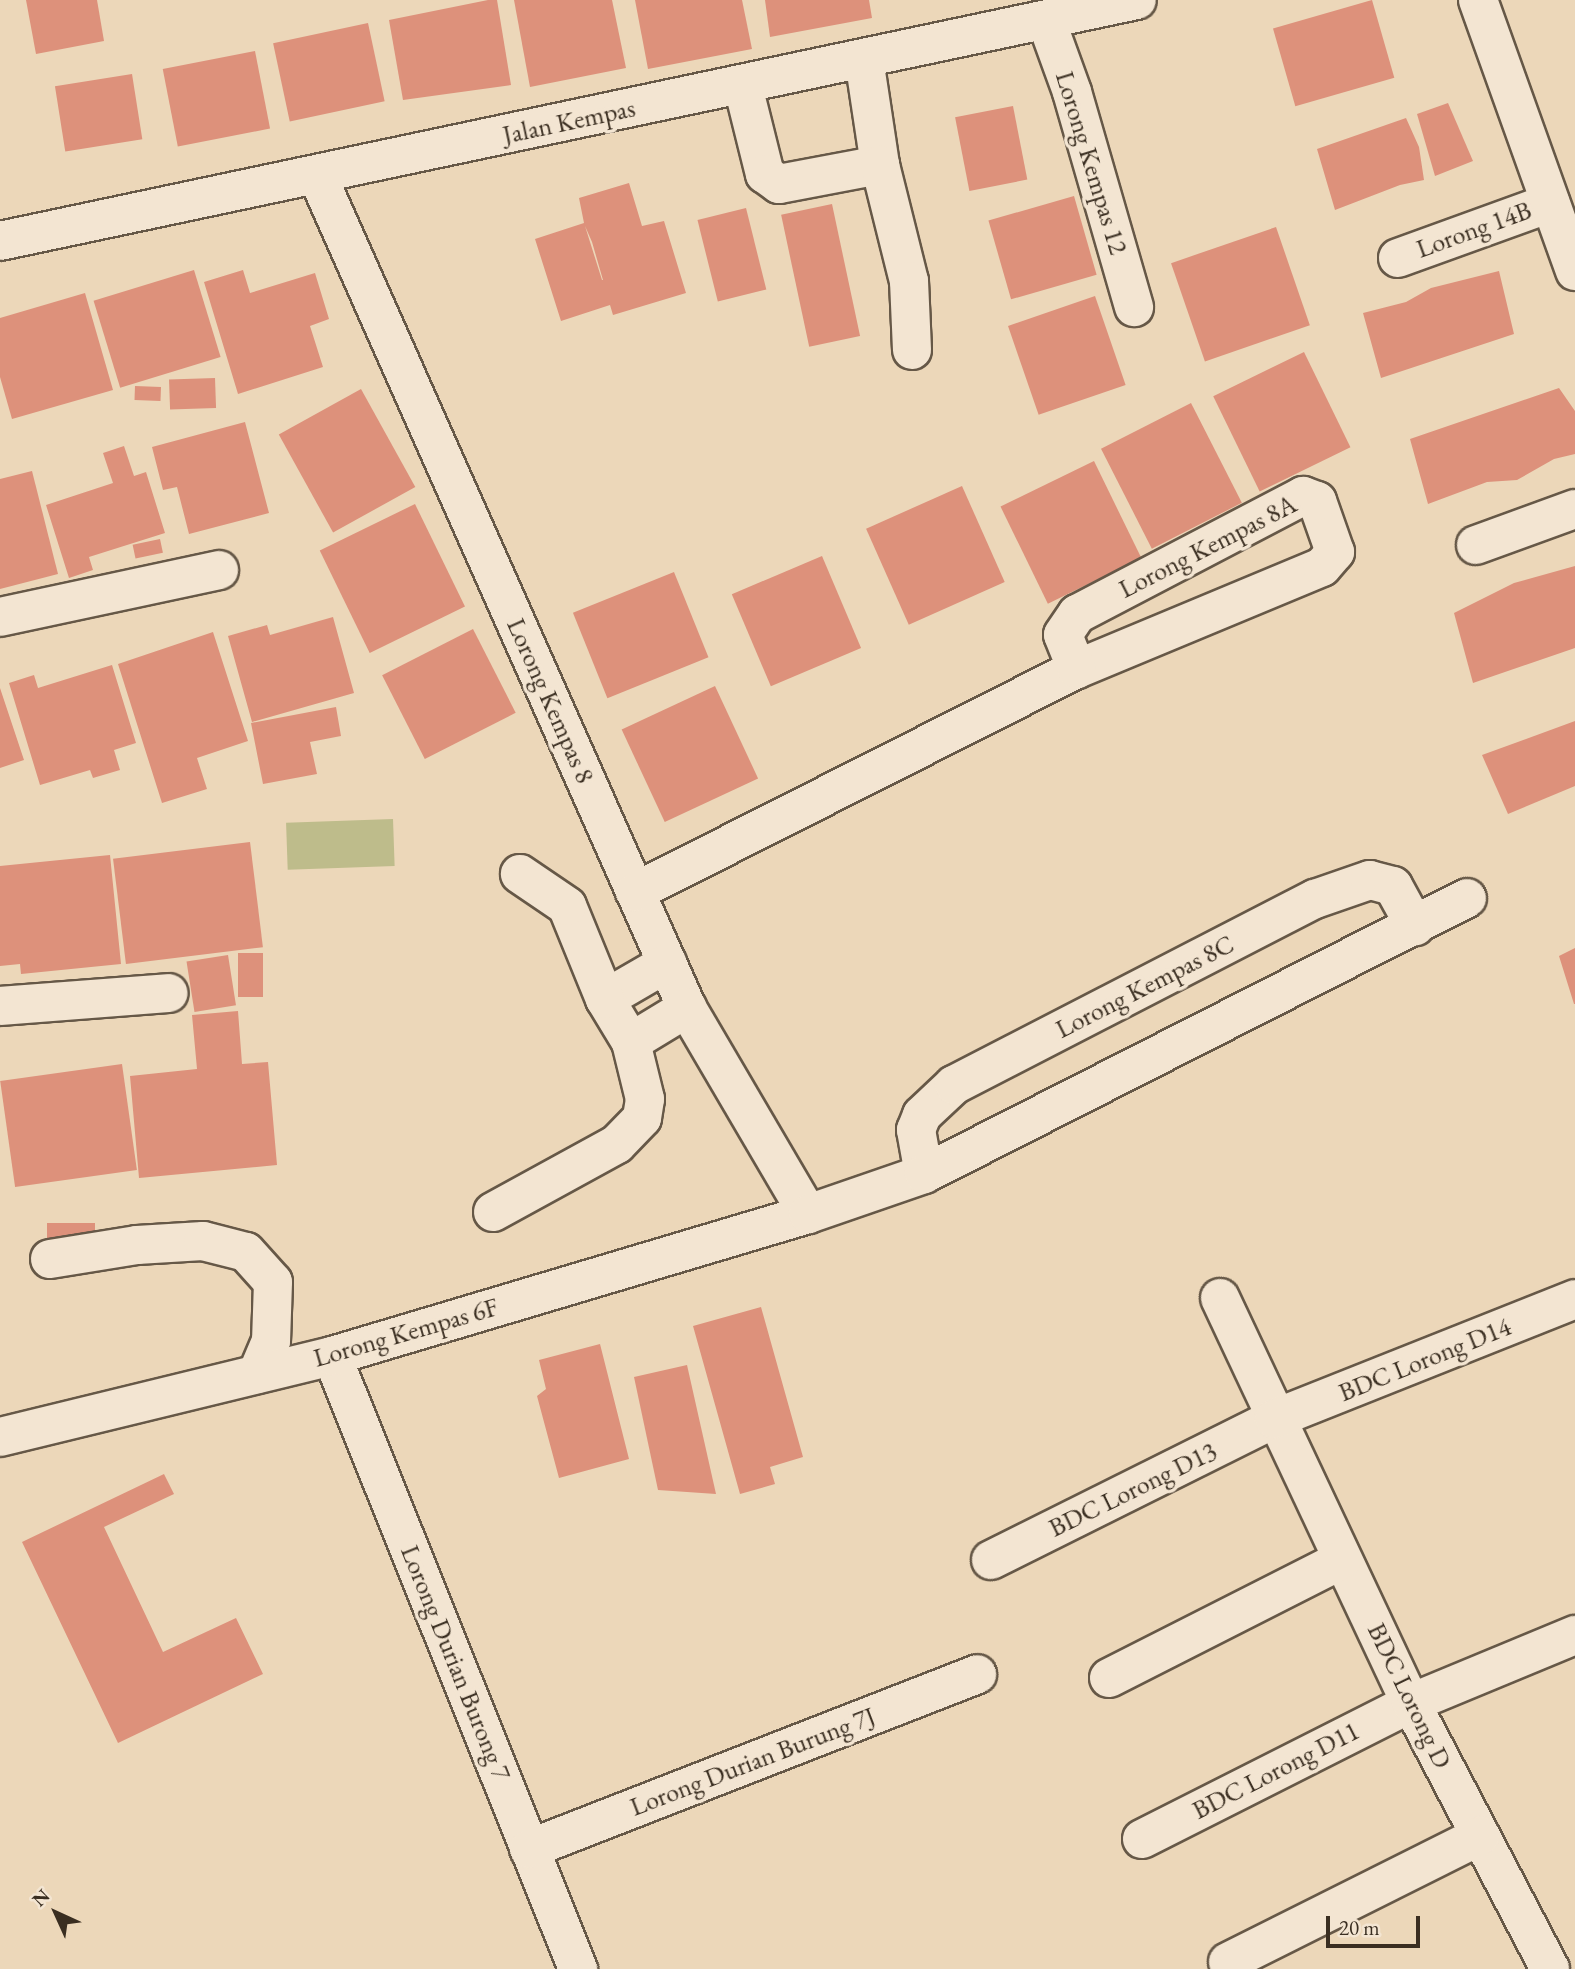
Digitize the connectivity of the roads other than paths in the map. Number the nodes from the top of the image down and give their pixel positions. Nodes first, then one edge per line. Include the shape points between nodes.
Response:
1 (1137, 0) edge
2 (1478, 0) edge
3 (981, 17) edge
4 (1046, 20) junction
5 (864, 59) junction
6 (743, 86) junction
7 (880, 165) junction
8 (317, 175) junction
9 (1550, 203) junction
10 (0, 241) edge
11 (1398, 258) dead end
12 (1575, 271) edge
13 (1134, 307) dead end
14 (912, 350) dead end
15 (1575, 509) edge
16 (1476, 545) dead end
17 (219, 569) dead end
18 (0, 617) edge
19 (1077, 669) junction
20 (520, 873) dead end
21 (635, 892) junction
22 (1467, 898) dead end
23 (1415, 926) junction
24 (667, 963) junction
25 (168, 993) dead end
26 (605, 999) junction
27 (0, 1006) edge
28 (687, 1008) junction
29 (631, 1042) junction
30 (924, 1174) junction
31 (492, 1212) dead end
32 (808, 1214) junction
33 (50, 1259) dead end
34 (1220, 1298) dead end
35 (1575, 1299) edge
36 (332, 1356) junction
37 (257, 1374) junction
38 (1274, 1419) junction
39 (0, 1437) edge
40 (991, 1560) dead end
41 (1342, 1560) junction
42 (1575, 1635) edge
43 (977, 1674) dead end
44 (1109, 1678) dead end
45 (1411, 1703) junction
46 (1480, 1836) junction
47 (1142, 1839) dead end
48 (530, 1849) junction
49 (1575, 1958) edge
50 (1228, 1962) dead end
51 (578, 1969) edge
52 (1550, 1969) edge

1 - 4 street, Jalan Kempas
2 - 9 street
3 - 4 street, Jalan Kempas
3 - 5 street, Jalan Kempas
4 - 13 street, Lorong Kempas 12 via 1072,92
5 - 6 street, Jalan Kempas
5 - 7 street
6 - 7 street via 765,174 779,184
6 - 8 street, Jalan Kempas
7 - 14 street via 909,281
8 - 10 street, Jalan Kempas
8 - 21 street, Lorong Kempas 8
9 - 11 street, Lorong 14B
9 - 12 street
15 - 16 street
17 - 18 street
19 - 19 street, Lorong Kempas 8A via 1322,568 1335,552 1317,501 1303,496 1077,614 1063,635
19 - 21 street, Lorong Kempas 8A
20 - 26 street via 567,906
21 - 24 street, Lorong Kempas 8
22 - 23 street
23 - 30 street
23 - 30 street, Lorong Kempas 8C via 1393,886 1370,880 1315,899 954,1085 922,1115 916,1130
24 - 26 street
24 - 28 street, Lorong Kempas 8
25 - 27 street
26 - 29 street
28 - 29 street
28 - 32 street, Lorong Kempas 8
29 - 31 street via 645,1099 642,1118 617,1144 581,1168
30 - 32 street
32 - 36 street, Lorong Kempas 6F
33 - 37 street via 137,1245 203,1241 246,1252 273,1282 271,1341
34 - 38 street, BDC Lorong D
35 - 38 street, BDC Lorong D14
36 - 37 street, Lorong Kempas 6F
36 - 48 street, Lorong Durian Burong 7
37 - 39 street, Lorong Kempas 6F
38 - 40 street, BDC Lorong D13
38 - 41 street, BDC Lorong D
41 - 44 street
41 - 45 street, BDC Lorong D
42 - 45 street, BDC Lorong D11
43 - 48 street, Lorong Durian Burung 7J
45 - 46 street, BDC Lorong D
45 - 47 street, BDC Lorong D11
46 - 50 street
46 - 52 street, BDC Lorong D
48 - 51 street, Lorong Durian Burong 7
49 - 52 street

